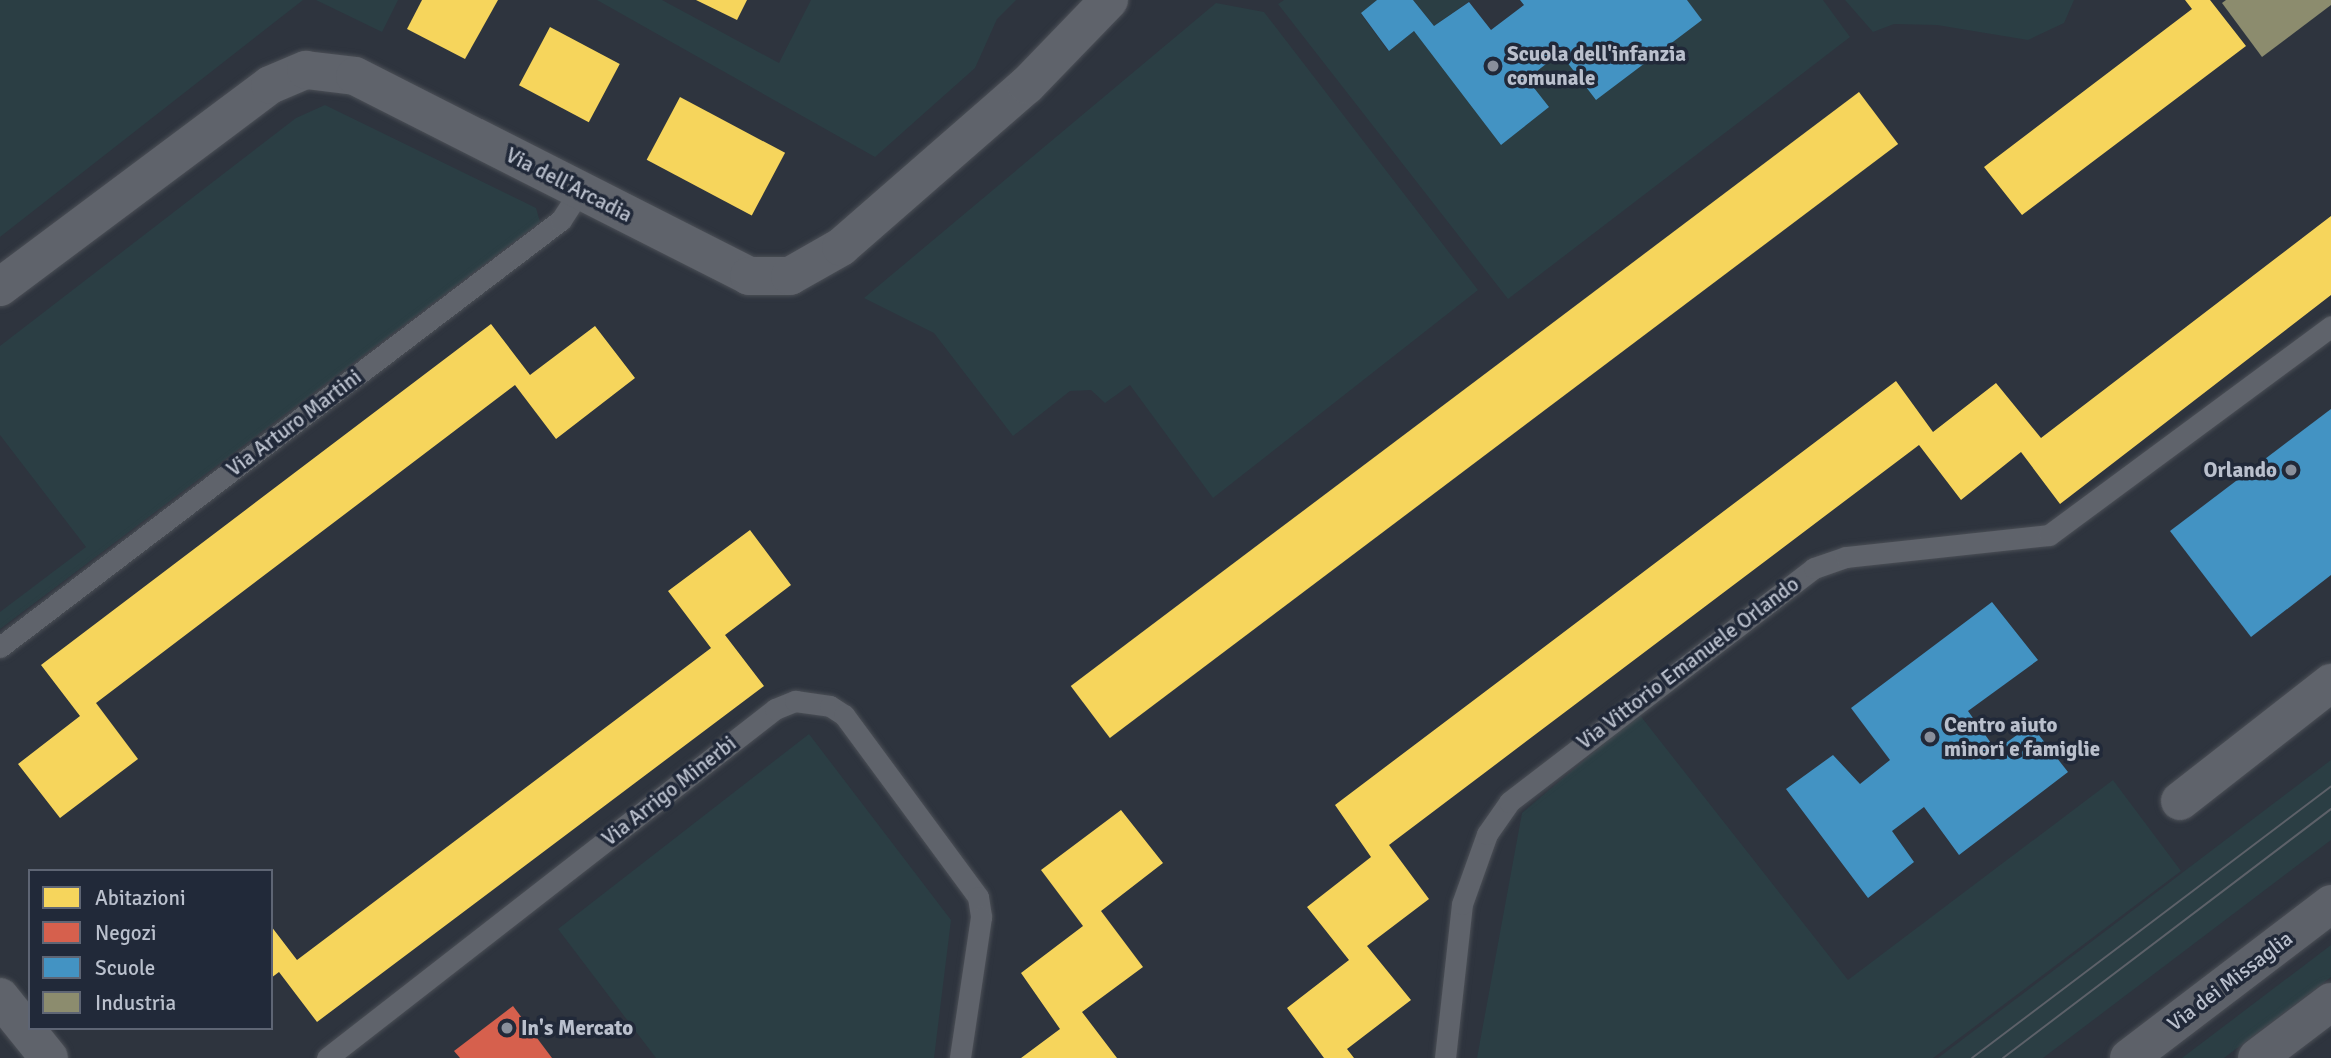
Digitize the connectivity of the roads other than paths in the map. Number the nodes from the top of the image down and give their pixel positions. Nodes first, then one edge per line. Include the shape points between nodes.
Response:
1 (1109, 0) edge
2 (580, 191) junction
3 (0, 287) edge
4 (2331, 326) edge
5 (0, 647) edge
6 (2331, 683) edge
7 (2180, 801) dead end
8 (2331, 904) edge
9 (0, 997) edge
10 (2331, 1002) edge
11 (49, 1058) edge
12 (327, 1058) edge
13 (960, 1058) edge
14 (1445, 1058) edge
15 (2129, 1058) edge
16 (2258, 1058) edge

1 - 2 street, Via dell'Arcadia via 1027,85 841,247 790,276 749,276
2 - 3 street, Via dell'Arcadia via 355,76 306,70 270,85
2 - 5 lane, Via Arturo Martini via 561,220
4 - 14 lane, Via Vittorio Emanuele Orlando via 2049,535 1846,557 1814,568 1509,802 1482,845 1462,904
6 - 7 street
8 - 15 main road, Via dei Missaglia
9 - 11 street
10 - 16 main road
12 - 13 lane, Via Arrigo Minerbi via 775,709 795,701 830,706 844,716 978,897 981,917

